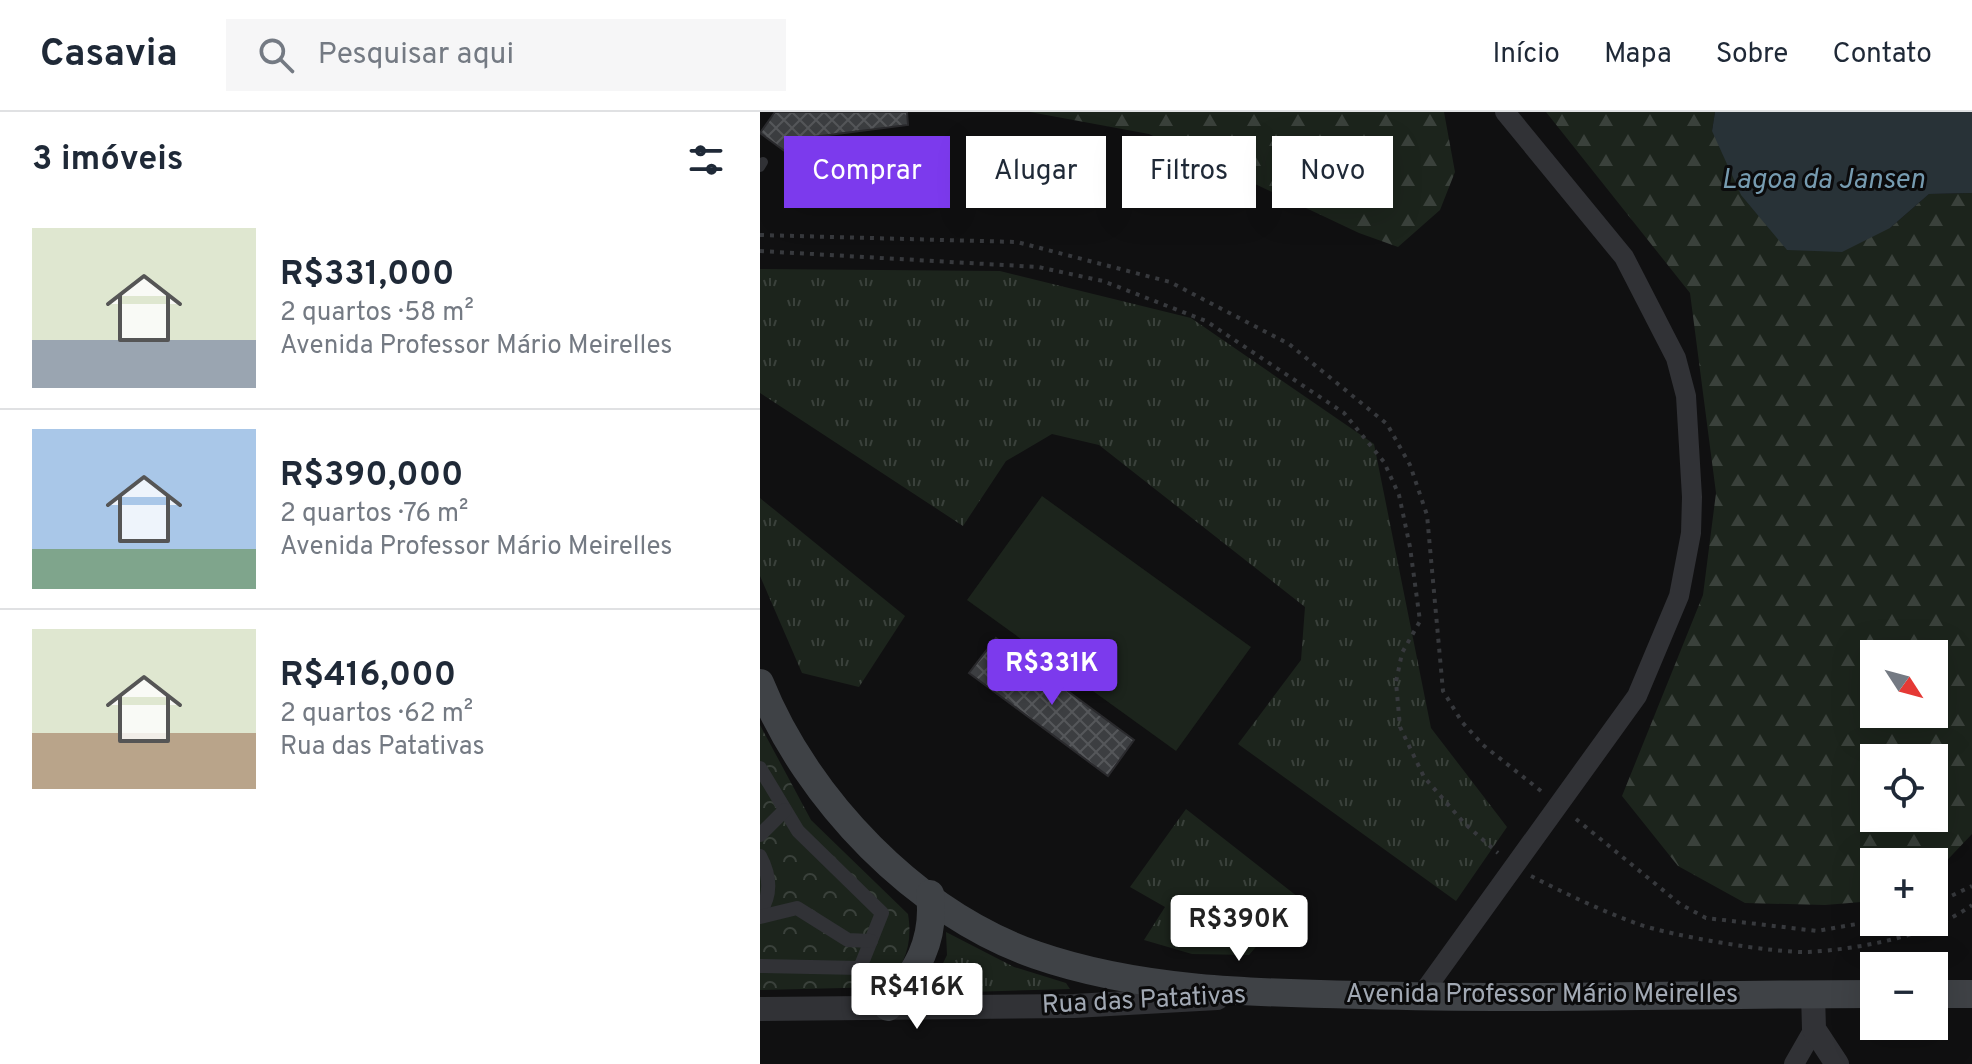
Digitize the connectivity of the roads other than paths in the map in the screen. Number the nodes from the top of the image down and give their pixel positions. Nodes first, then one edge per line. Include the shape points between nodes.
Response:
1 (1505, 112) edge
2 (760, 683) edge
3 (760, 768) edge
4 (785, 810) junction
5 (760, 835) edge
6 (760, 856) edge
7 (930, 894) junction
8 (760, 915) edge
9 (871, 941) junction
10 (760, 966) edge
11 (1288, 993) junction
12 (1813, 994) junction
13 (1860, 994) edge
14 (1948, 994) edge
15 (1972, 994) edge
16 (1420, 997) junction
17 (888, 1007) junction
18 (760, 1009) edge
19 (1814, 1029) junction
20 (1794, 1064) edge
21 (1837, 1064) edge

1 - 16 street via 1624,257 1676,358 1686,396 1691,533 1679,596 1637,696
2 - 7 main road, Avenida Professor Mário Meirelles via 825,799 855,834
3 - 4 street
4 - 5 street
4 - 9 street via 798,831 882,913
6 - 8 street via 769,887
7 - 11 main road, Avenida Professor Mário Meirelles via 999,939 1070,965 1149,981
7 - 17 main road via 932,929 923,958
8 - 9 street via 797,908 848,940
9 - 10 street via 860,968
11 - 16 main road, Avenida Professor Mário Meirelles
11 - 17 street, Rua das Patativas via 1087,1006
12 - 13 main road, Avenida Professor Mário Meirelles
12 - 16 main road, Avenida Professor Mário Meirelles
12 - 19 street
14 - 15 main road
17 - 18 street, Rua das Patativas
19 - 20 street
19 - 21 street

